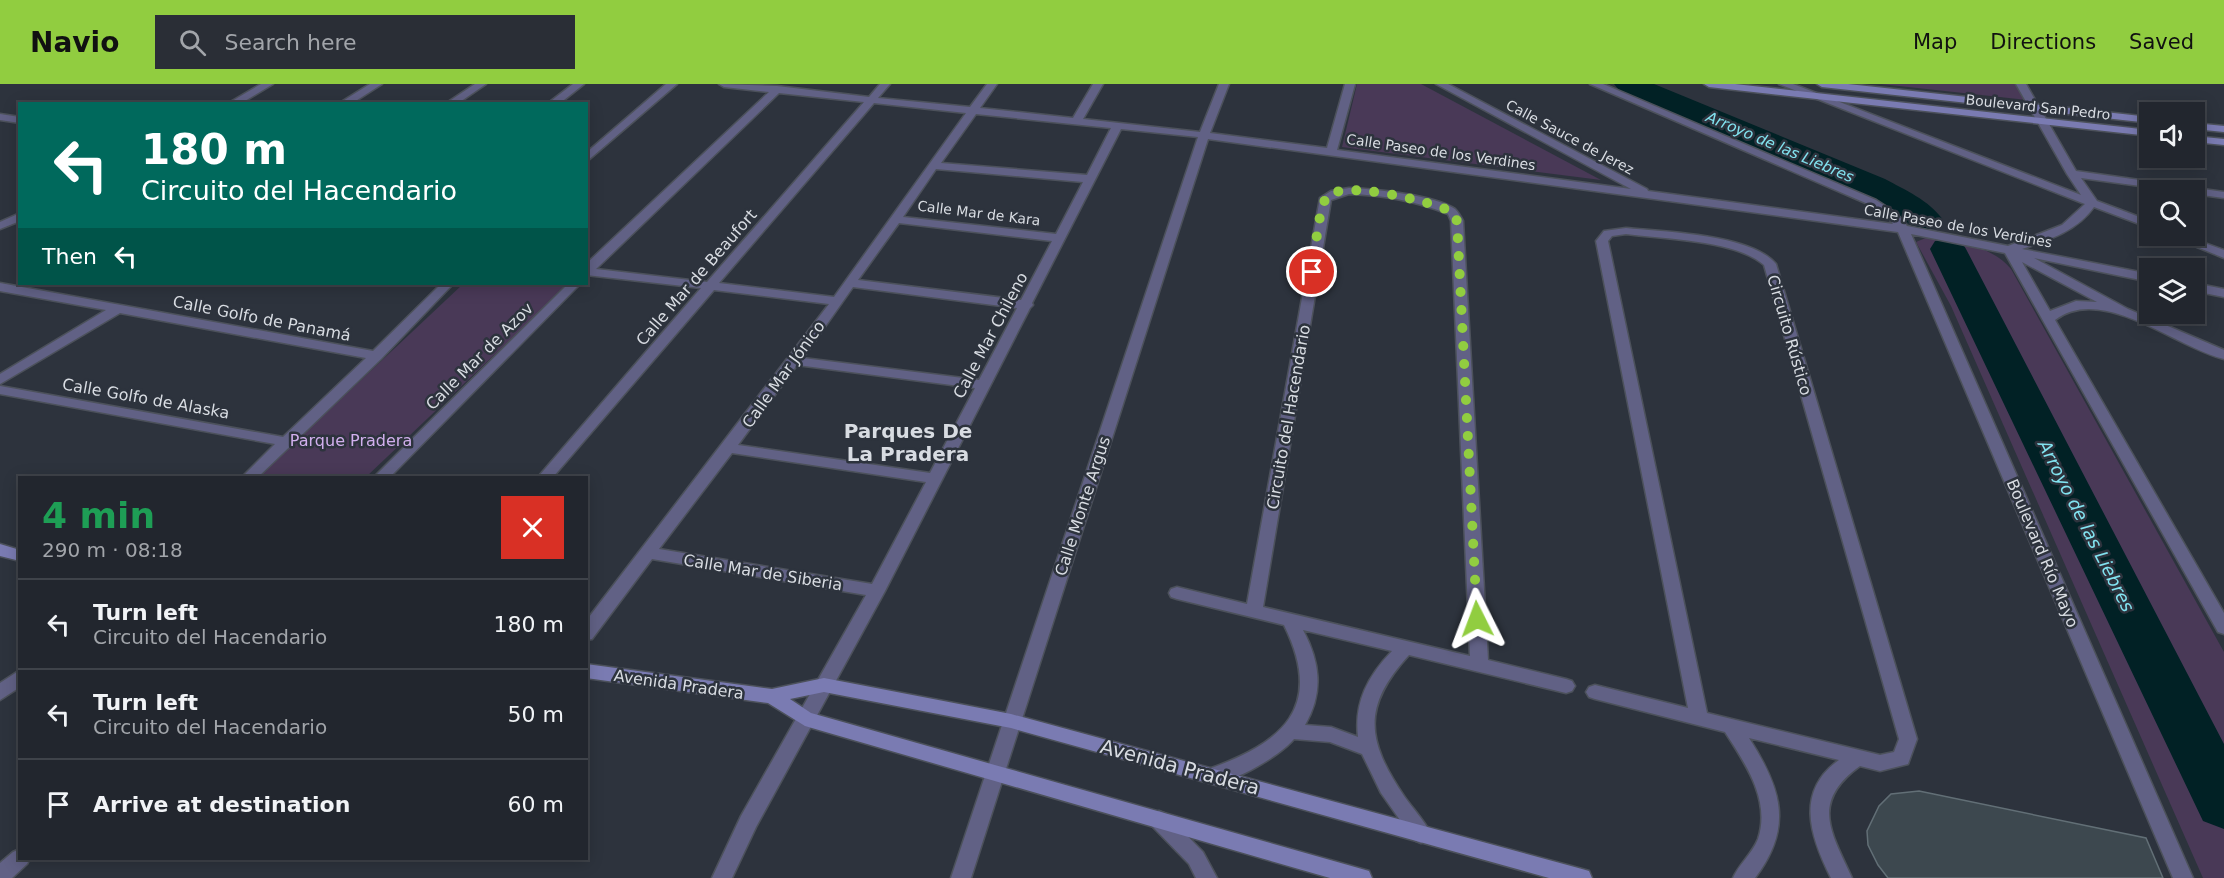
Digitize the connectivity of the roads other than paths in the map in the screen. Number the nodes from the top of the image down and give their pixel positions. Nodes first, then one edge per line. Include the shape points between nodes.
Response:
1 (268, 84) edge
2 (377, 84) edge
3 (481, 84) edge
4 (579, 84) edge
5 (672, 84) edge
6 (724, 84) edge
7 (885, 84) edge
8 (992, 84) edge
9 (1098, 84) edge
10 (1224, 84) edge
11 (1350, 84) edge
12 (1441, 84) edge
13 (1595, 84) edge
14 (1708, 84) edge
15 (1784, 84) edge
16 (1822, 84) edge
17 (2021, 84) edge
18 (758, 86) edge
19 (777, 89) junction
20 (1815, 97) junction
21 (872, 98) junction
22 (236, 102) edge
23 (346, 102) edge
24 (453, 102) edge
25 (555, 102) edge
26 (2034, 107) junction
27 (973, 110) junction
28 (0, 117) edge
29 (2139, 119) edge
30 (18, 120) edge
31 (2040, 120) junction
32 (1076, 122) junction
33 (1117, 127) junction
34 (2205, 127) edge
35 (2224, 129) edge
36 (2139, 132) edge
37 (1204, 135) junction
38 (2205, 140) edge
39 (2224, 142) edge
40 (1331, 153) junction
41 (588, 157) edge
42 (933, 166) junction
43 (2072, 174) junction
44 (1092, 179) junction
45 (2139, 183) edge
46 (2205, 193) edge
47 (2224, 195) edge
48 (1654, 196) junction
49 (2092, 202) junction
50 (10, 218) edge
51 (895, 219) junction
52 (2139, 221) edge
53 (0, 226) edge
54 (1903, 229) junction
55 (1061, 238) junction
56 (2203, 246) edge
57 (2009, 250) junction
58 (2224, 254) edge
59 (588, 270) edge
60 (588, 271) edge
61 (2139, 276) edge
62 (852, 283) junction
63 (446, 285) edge
64 (573, 285) edge
65 (0, 286) edge
66 (711, 286) junction
67 (2205, 289) edge
68 (2224, 293) edge
69 (837, 301) junction
70 (1027, 305) junction
71 (119, 308) junction
72 (2124, 312) junction
73 (2048, 319) junction
74 (2224, 355) edge
75 (376, 356) junction
76 (794, 361) junction
77 (0, 380) edge
78 (984, 385) junction
79 (0, 390) edge
80 (286, 442) junction
81 (730, 448) junction
82 (250, 476) edge
83 (382, 476) edge
84 (546, 476) edge
85 (935, 479) junction
86 (0, 550) edge
87 (649, 553) junction
88 (18, 555) edge
89 (877, 591) junction
90 (1177, 593) dead end
91 (1254, 612) junction
92 (1290, 620) junction
93 (2224, 628) edge
94 (588, 630) edge
95 (1405, 648) junction
96 (1479, 665) junction
97 (588, 671) edge
98 (18, 680) edge
99 (824, 685) junction
100 (1566, 686) dead end
101 (0, 693) edge
102 (1596, 693) dead end
103 (772, 696) junction
104 (1699, 718) junction
105 (805, 720) junction
106 (1011, 721) junction
107 (1731, 726) junction
108 (1291, 731) junction
109 (1369, 749) junction
110 (1857, 758) junction
111 (994, 773) junction
112 (1213, 776) junction
113 (1160, 820) junction
114 (1422, 834) junction
115 (18, 860) edge
116 (0, 876) edge
117 (722, 878) edge
118 (961, 878) edge
119 (1207, 878) edge
120 (1362, 878) edge
121 (1582, 878) edge
122 (1743, 878) edge
123 (1842, 878) edge
124 (2183, 878) edge

1 - 22 street
2 - 23 street
3 - 24 street
4 - 25 street
5 - 41 street
6 - 18 street, Calle Paseo de los Verdines
7 - 21 street, Calle Mar de Beaufort
8 - 27 street, Calle Mar Jónico
9 - 32 street
10 - 37 street, Calle Monte Argus
11 - 40 street
12 - 48 street, Calle Sauce de Jerez
13 - 54 street via 1872,202 1892,215
14 - 20 street, Boulevard San Pedro
15 - 20 street
16 - 26 street, Boulevard San Pedro
17 - 26 street
18 - 19 street, Calle Paseo de los Verdines
19 - 21 street, Calle Paseo de los Verdines
19 - 59 street
20 - 31 street, Boulevard San Pedro
20 - 49 street
21 - 27 street, Calle Paseo de los Verdines
21 - 66 street, Calle Mar de Beaufort
26 - 29 street, Boulevard San Pedro
26 - 31 street
27 - 32 street, Calle Paseo de los Verdines
27 - 42 street, Calle Mar Jónico
28 - 30 street
31 - 36 street, Boulevard San Pedro
31 - 43 street
32 - 33 street, Calle Paseo de los Verdines
33 - 37 street, Calle Paseo de los Verdines
33 - 44 street, Calle Mar Chileno
34 - 35 street
37 - 40 street, Calle Paseo de los Verdines
37 - 106 street, Calle Monte Argus
38 - 39 street
40 - 48 street, Calle Paseo de los Verdines
42 - 44 street
42 - 51 street, Calle Mar Jónico
43 - 45 street
43 - 49 street
44 - 55 street, Calle Mar Chileno
46 - 47 street
48 - 54 street, Calle Paseo de los Verdines
49 - 52 street
49 - 57 street via 2076,221 2059,231
50 - 53 street
51 - 55 street, Calle Mar de Kara
51 - 62 street, Calle Mar Jónico
54 - 57 street, Calle Paseo de los Verdines
54 - 124 street, Boulevard Río Mayo
55 - 70 street, Calle Mar Chileno
56 - 58 street
57 - 61 street, Calle Paseo de los Verdines
57 - 72 street
57 - 73 street
60 - 66 street
62 - 69 street, Calle Mar Jónico
62 - 70 street
63 - 75 street
64 - 83 street, Calle Mar de Azov
65 - 71 street, Calle Golfo de Panamá
66 - 69 street
66 - 84 street, Calle Mar de Beaufort
67 - 68 street
69 - 76 street, Calle Mar Jónico
70 - 78 street, Calle Mar Chileno
71 - 75 street, Calle Golfo de Panamá
71 - 77 street
72 - 73 street via 2070,304
72 - 74 street
73 - 93 street
75 - 80 street
76 - 78 street
76 - 81 street, Calle Mar Jónico
78 - 85 street, Calle Mar Chileno
79 - 80 street, Calle Golfo de Alaska
80 - 82 street
81 - 85 street
81 - 87 street, Calle Mar Jónico
85 - 89 street, Calle Mar Chileno
86 - 88 street
87 - 89 street, Calle Mar de Siberia
87 - 94 street, Calle Mar Jónico
89 - 99 street, Calle Mar Chileno
90 - 91 street
91 - 92 street
91 - 96 street, Circuito del Hacendario via 1326,198 1330,193 1346,190 1427,202 1452,212 1457,221
92 - 95 street
92 - 108 street via 1307,652 1311,687 1307,704
95 - 96 street
95 - 109 street via 1379,674 1370,690 1365,708
96 - 100 street
97 - 103 street, Avenida Pradera
98 - 101 street
99 - 103 street, Avenida Pradera
99 - 105 street, Calle Mar Chileno
99 - 106 street, Avenida Pradera
102 - 104 street, Circuito Rústico
103 - 105 street, Avenida Pradera
104 - 107 street, Circuito Rústico
104 - 110 street, Circuito Rústico via 1602,241 1608,233 1619,231 1731,244 1760,255 1770,264 1908,739 1901,758 1880,763
105 - 111 street, Avenida Pradera
105 - 117 street, Calle Mar Chileno via 748,822
106 - 111 street, Calle Monte Argus
106 - 112 street, Avenida Pradera
107 - 110 street, Circuito Rústico
107 - 122 street via 1759,771 1773,818 1766,844
108 - 109 street via 1331,735
108 - 112 street via 1257,759
109 - 114 street via 1381,777
110 - 123 street via 1838,769 1819,804 1820,826
111 - 113 street, Avenida Pradera
111 - 118 street, Calle Monte Argus
112 - 114 street, Avenida Pradera
113 - 119 street via 1196,858
113 - 120 street, Avenida Pradera
114 - 121 street, Avenida Pradera
115 - 116 street

